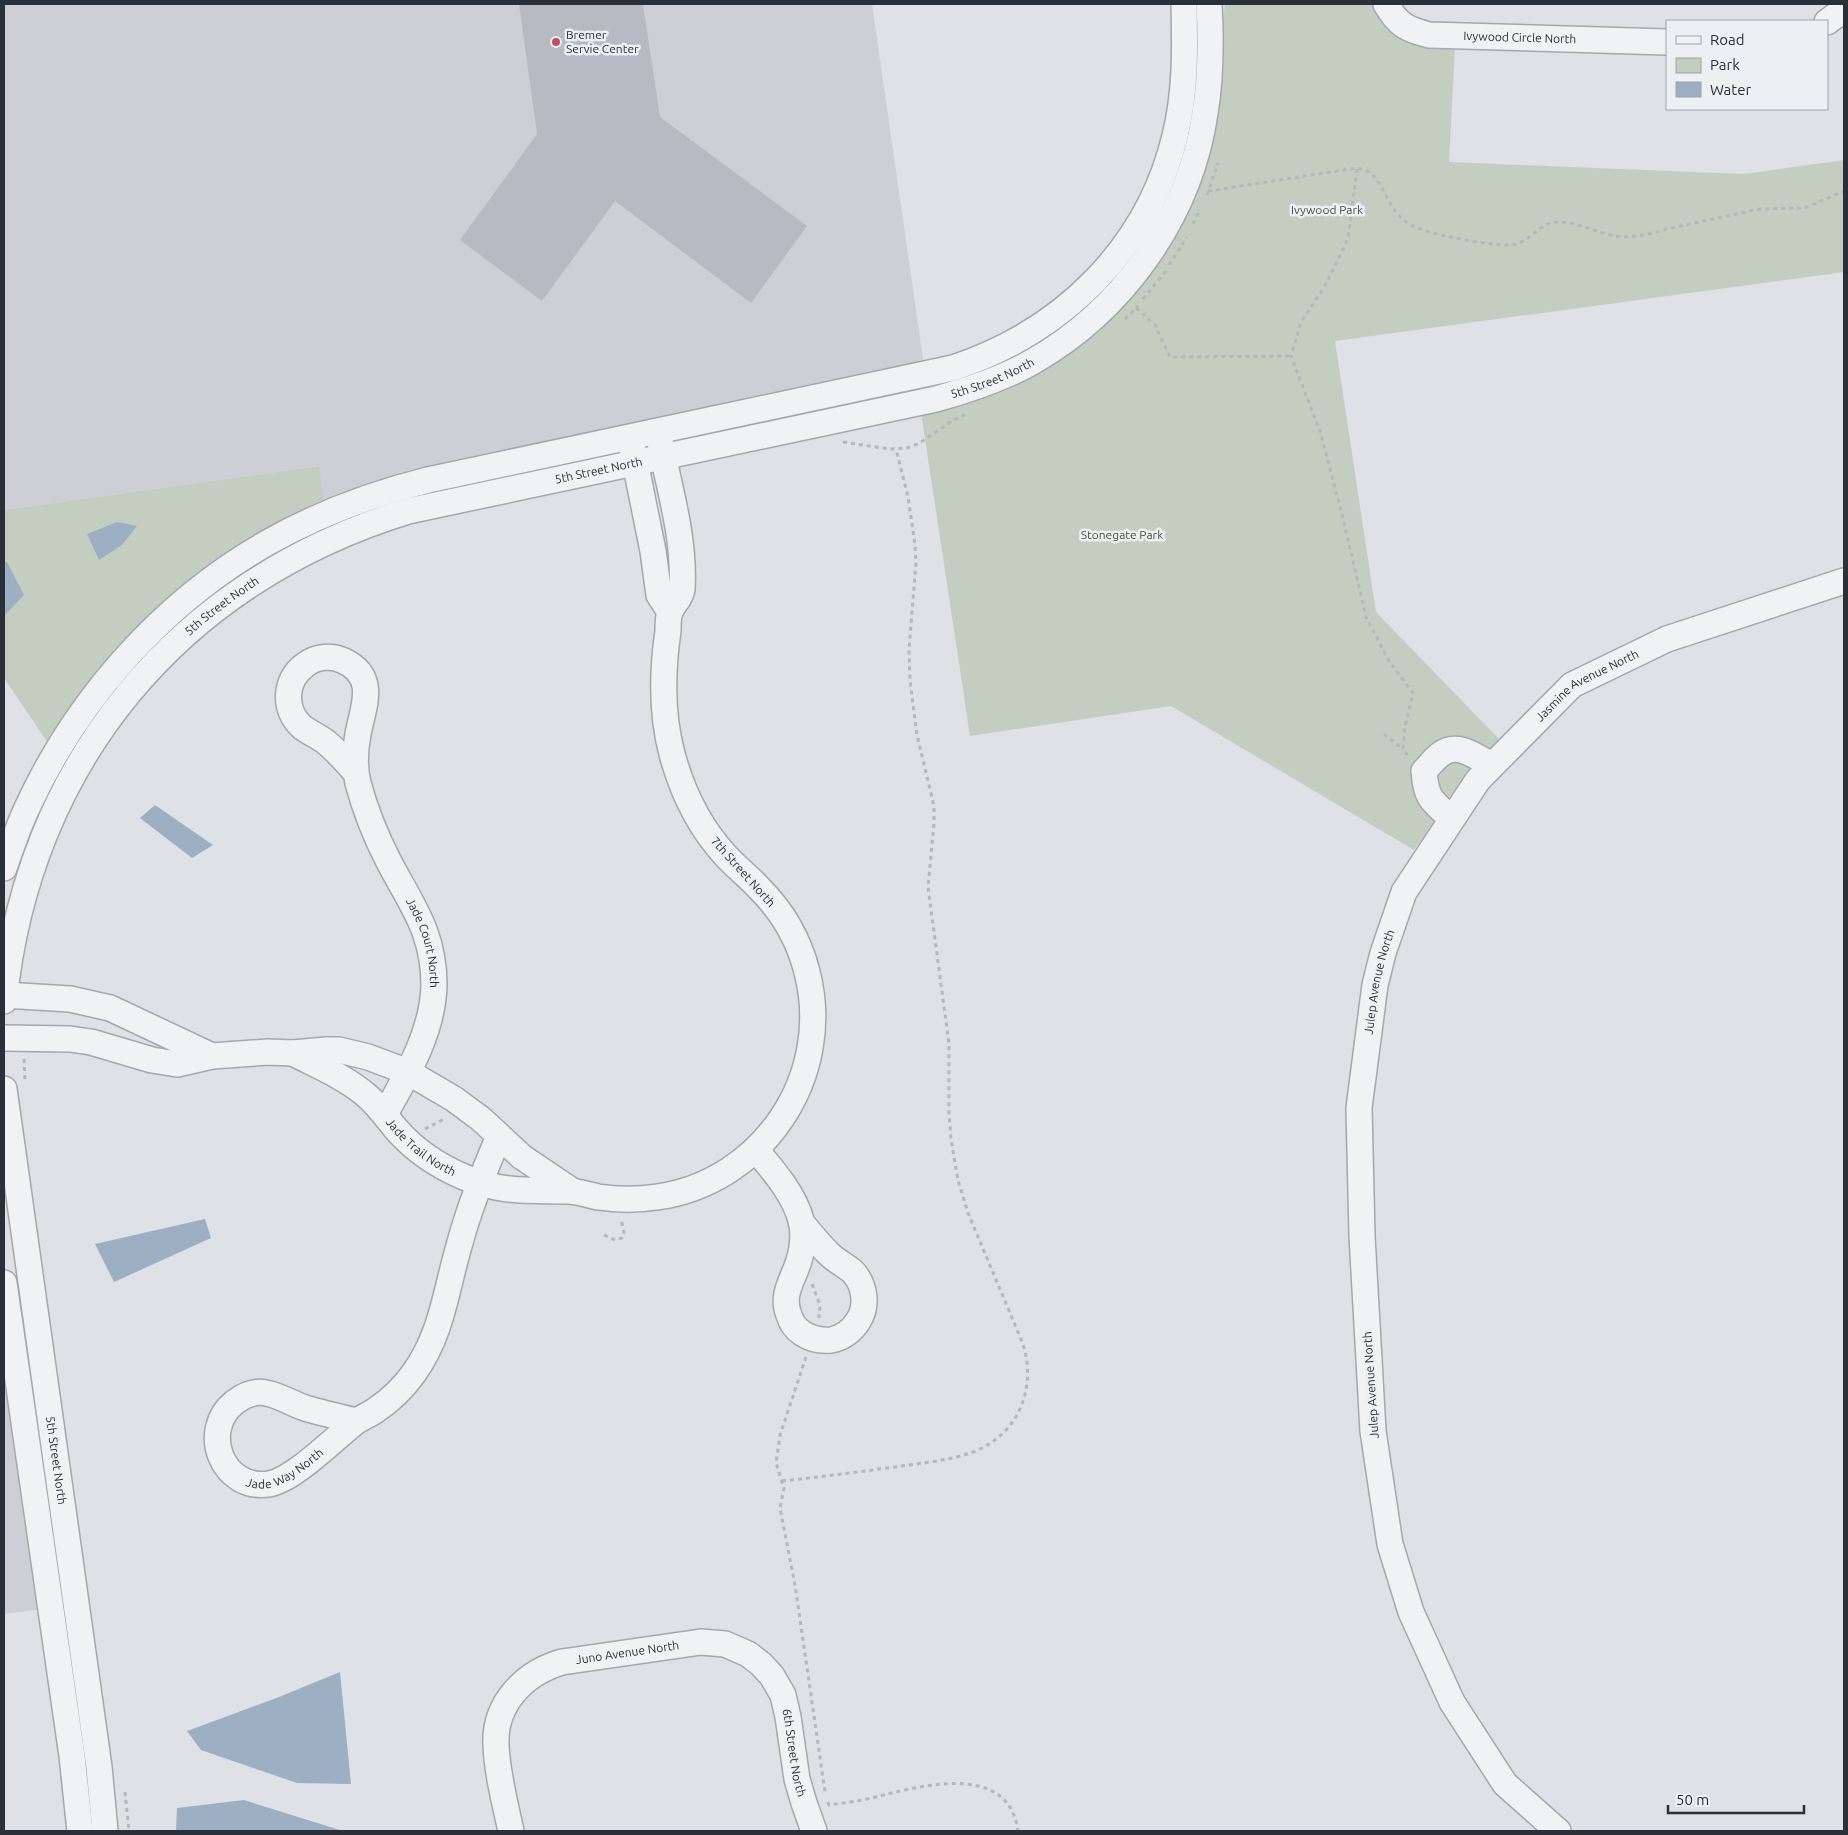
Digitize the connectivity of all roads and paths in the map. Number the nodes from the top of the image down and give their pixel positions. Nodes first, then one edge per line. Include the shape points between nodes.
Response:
1 (1184, 4) edge
2 (1210, 4) edge
3 (1386, 4) edge
4 (1844, 4) edge
5 (1828, 21) edge
6 (1666, 42) edge
7 (1357, 168) junction
8 (1844, 191) edge
9 (1208, 192) dead end
10 (1136, 308) dead end
11 (1290, 356) junction
12 (658, 432) junction
13 (630, 438) junction
14 (896, 449) dead end
15 (663, 457) junction
16 (635, 462) junction
17 (1844, 581) edge
18 (670, 612) junction
19 (1384, 734) dead end
20 (1403, 749) junction
21 (1492, 765) junction
22 (1424, 771) junction
23 (356, 773) dead end
24 (1451, 818) junction
25 (4, 868) edge
26 (1404, 892) joint
27 (4, 995) edge
28 (4, 1001) edge
29 (4, 1038) edge
30 (293, 1053) junction
31 (212, 1056) junction
32 (408, 1072) junction
33 (4, 1089) edge
34 (385, 1114) junction
35 (451, 1114) dead end
36 (420, 1131) dead end
37 (499, 1136) junction
38 (756, 1150) junction
39 (480, 1183) junction
40 (571, 1190) junction
41 (620, 1214) dead end
42 (802, 1222) dead end
43 (604, 1235) dead end
44 (810, 1277) dead end
45 (4, 1283) edge
46 (818, 1320) dead end
47 (806, 1356) dead end
48 (356, 1421) junction
49 (782, 1481) junction
50 (772, 1676) joint
51 (80, 1831) edge
52 (106, 1831) edge
53 (511, 1831) edge
54 (814, 1831) edge
55 (1018, 1831) edge
56 (1558, 1831) edge

1 - 12 street, 5th Street North via 1181,104 1167,164 1156,192 1130,237 1114,260 1071,304 1018,341 953,368
2 - 15 street, 5th Street North via 1209,81 1202,131 1188,180 1159,240 1141,266 1090,321 1031,363 963,391
3 - 6 street, Ivywood Circle North via 1394,18 1409,30 1429,35
4 - 5 street
7 - 8 path via 1370,172 1392,208 1418,229 1505,246 1517,244 1557,222 1613,236 1645,235 1760,209 1806,208
7 - 9 path
7 - 11 path via 1348,239 1326,286 1301,322
10 - 11 path via 1155,325 1170,357
11 - 20 path via 1320,432 1366,617 1413,694
12 - 13 street, 5th Street North
12 - 15 street, 7th Street North
13 - 16 street
13 - 25 street, 5th Street North via 428,480 372,496 290,531 231,566 156,627 109,677 43,776 26,808
14 - 49 path via 915,544 910,681 917,735 934,806 928,887 949,1044 951,1139 968,1213 1023,1344 1028,1383 1023,1406 1015,1420 998,1438 977,1450 937,1460
15 - 16 street, 5th Street North
15 - 18 street, 7th Street North via 679,534 682,566 682,594
16 - 18 street via 659,595
16 - 27 street, 5th Street North via 430,505 369,523 296,556 210,613 140,680 115,710 78,765 42,839 28,879 16,919
17 - 21 street, Jasmine Avenue North via 1667,639 1572,685
18 - 38 street, 7th Street North via 663,697 677,771 709,835 726,857 762,890 788,925 810,984 812,1033 803,1075 785,1114
19 - 20 path
20 - 22 path
21 - 22 street via 1466,750 1454,749 1442,753
21 - 24 street, Jasmine Avenue North
22 - 24 street via 1425,788 1435,805
23 - 32 street, Jade Court North via 377,838 420,917 431,952 434,986 431,1009 424,1036
24 - 26 street, Jasmine Avenue North
26 - 56 street, Julep Avenue North via 1375,985 1359,1108 1362,1236 1374,1431 1387,1528 1411,1612 1452,1702 1505,1784
27 - 28 street, 5th Street North
27 - 31 street, Jade Trail North via 70,999 105,1006
29 - 31 street, Jade Trail North via 70,1039 178,1064
30 - 31 street, Jade Trail North
30 - 32 street, Jade Trail North via 339,1050 383,1061
30 - 34 street, Jade Trail North via 350,1083
32 - 34 street, Jade Court North
32 - 37 street, Jade Trail North via 454,1099
33 - 52 street, 5th Street North
34 - 39 street, Jade Trail North via 421,1153 446,1169
35 - 36 path
37 - 39 street, Jade Way North
37 - 40 street, Jade Trail North via 528,1162
38 - 40 street, Jade Trail North via 710,1181 671,1195 624,1200
38 - 42 street via 790,1196
39 - 40 street, Jade Trail North via 518,1191
39 - 48 street, Jade Way North via 460,1240 442,1317 430,1345 415,1372 397,1393
41 - 43 path via 622,1237 617,1240
44 - 46 path via 820,1305
45 - 51 street, 5th Street North
47 - 49 path via 778,1445 776,1463
48 - 48 street, Jade Way North via 305,1408 274,1394 258,1392 242,1397 225,1411 218,1427 217,1446 225,1465 238,1478 254,1484 270,1484 294,1472
49 - 55 path via 784,1491 780,1508 820,1768 829,1805 925,1786 964,1784 991,1791 1003,1798 1014,1814
50 - 53 street, Juno Avenue North via 748,1654 734,1647 709,1642 568,1661 543,1668 521,1684 507,1702 498,1722 496,1754
50 - 54 street, 6th Street North via 785,1702 799,1785

